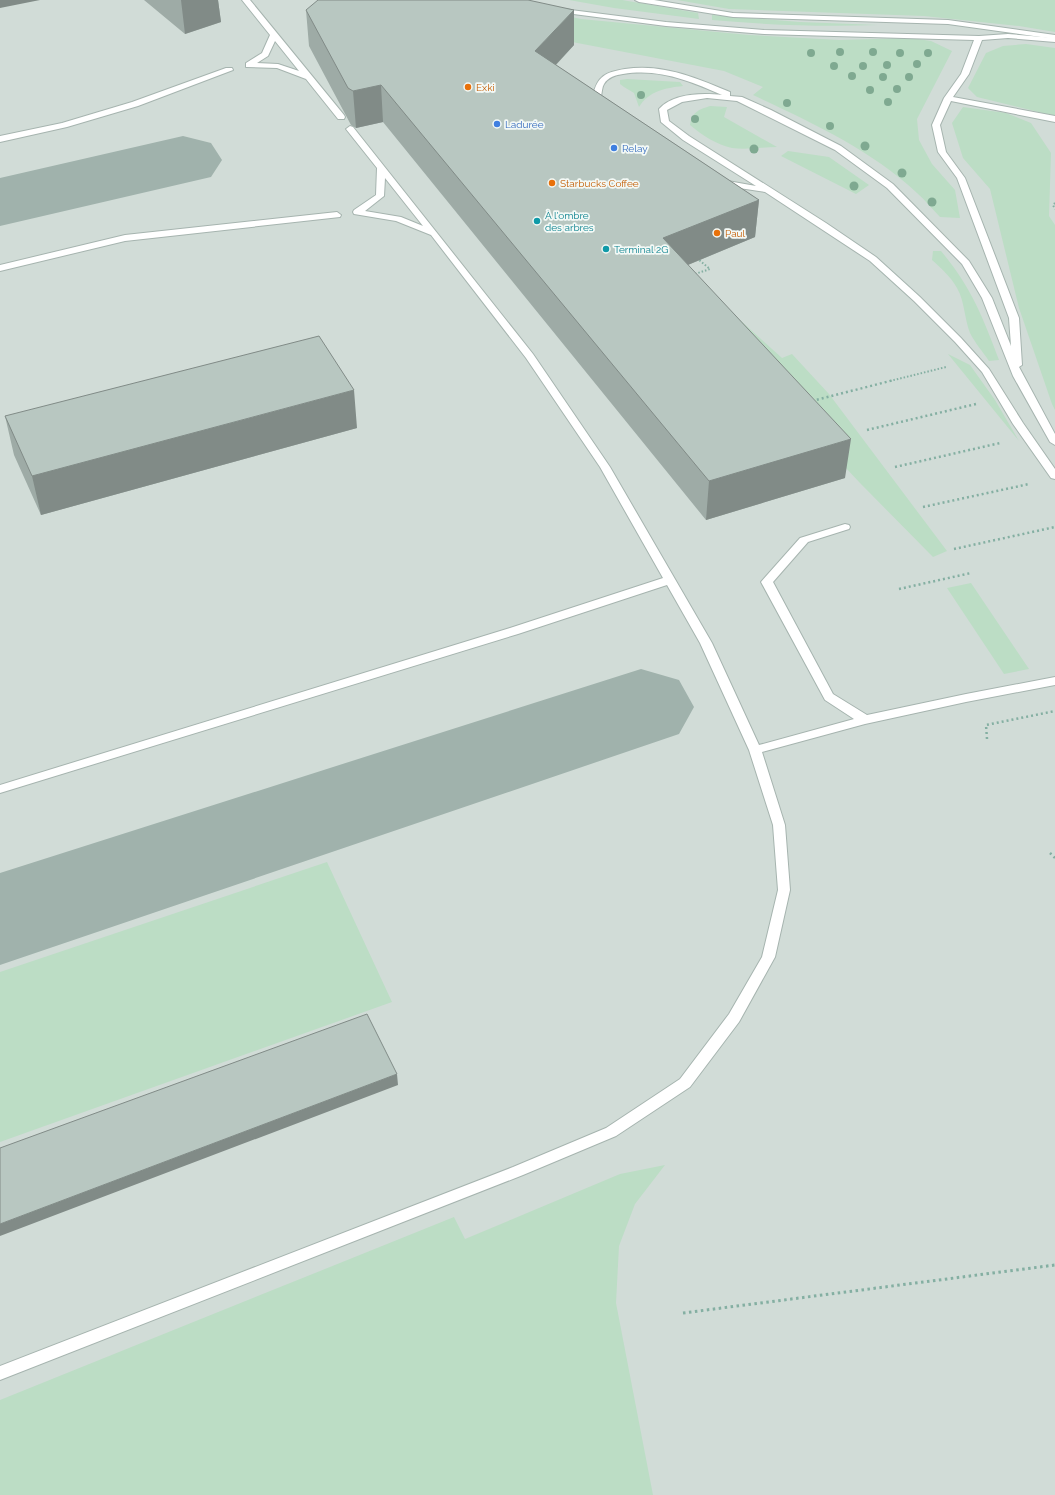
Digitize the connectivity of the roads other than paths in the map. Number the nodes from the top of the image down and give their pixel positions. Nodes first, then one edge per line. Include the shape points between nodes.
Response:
1 (246, 0) edge
2 (639, 0) edge
3 (551, 8) edge
4 (274, 35) junction
5 (1055, 37) edge
6 (979, 38) junction
7 (1055, 40) edge
8 (229, 70) dead end
9 (309, 78) junction
10 (948, 98) junction
11 (739, 99) junction
12 (610, 111) edge
13 (341, 118) dead end
14 (1055, 119) edge
15 (350, 129) dead end
16 (0, 139) edge
17 (381, 167) junction
18 (714, 181) edge
19 (769, 191) junction
20 (337, 215) dead end
21 (434, 233) junction
22 (0, 268) edge
23 (1018, 376) junction
24 (1055, 442) edge
25 (1055, 476) edge
26 (844, 527) dead end
27 (670, 580) junction
28 (1055, 681) edge
29 (865, 720) junction
30 (755, 750) junction
31 (0, 789) edge
32 (0, 1373) edge

1 - 4 street
2 - 5 street via 733,15 948,22
3 - 6 street via 666,24 764,32
4 - 9 street
4 - 9 street via 265,54 249,65 278,66
6 - 7 street via 1008,36
6 - 10 street via 965,74
8 - 16 street via 128,106 64,125
9 - 13 street
10 - 14 street
10 - 23 street via 936,125 942,152 961,178 1014,318
11 - 12 street via 690,78 656,70 630,70 609,75 599,84 597,96
11 - 19 street via 707,96 680,100 663,109 665,122
11 - 23 street via 838,148 890,186 966,263 987,298
15 - 17 street
17 - 21 street
17 - 21 street via 380,196 357,212 398,219
18 - 19 street
19 - 25 street via 873,259 917,299 986,372 1018,424
20 - 22 street via 125,238
21 - 27 street via 530,356 605,467
23 - 24 street
26 - 29 street via 804,540 767,582 829,697
27 - 30 street via 706,644
27 - 31 street via 507,633
28 - 29 street
29 - 30 street
30 - 32 street via 779,825 784,890 768,957 734,1018 685,1083 611,1132 518,1171 415,1209

